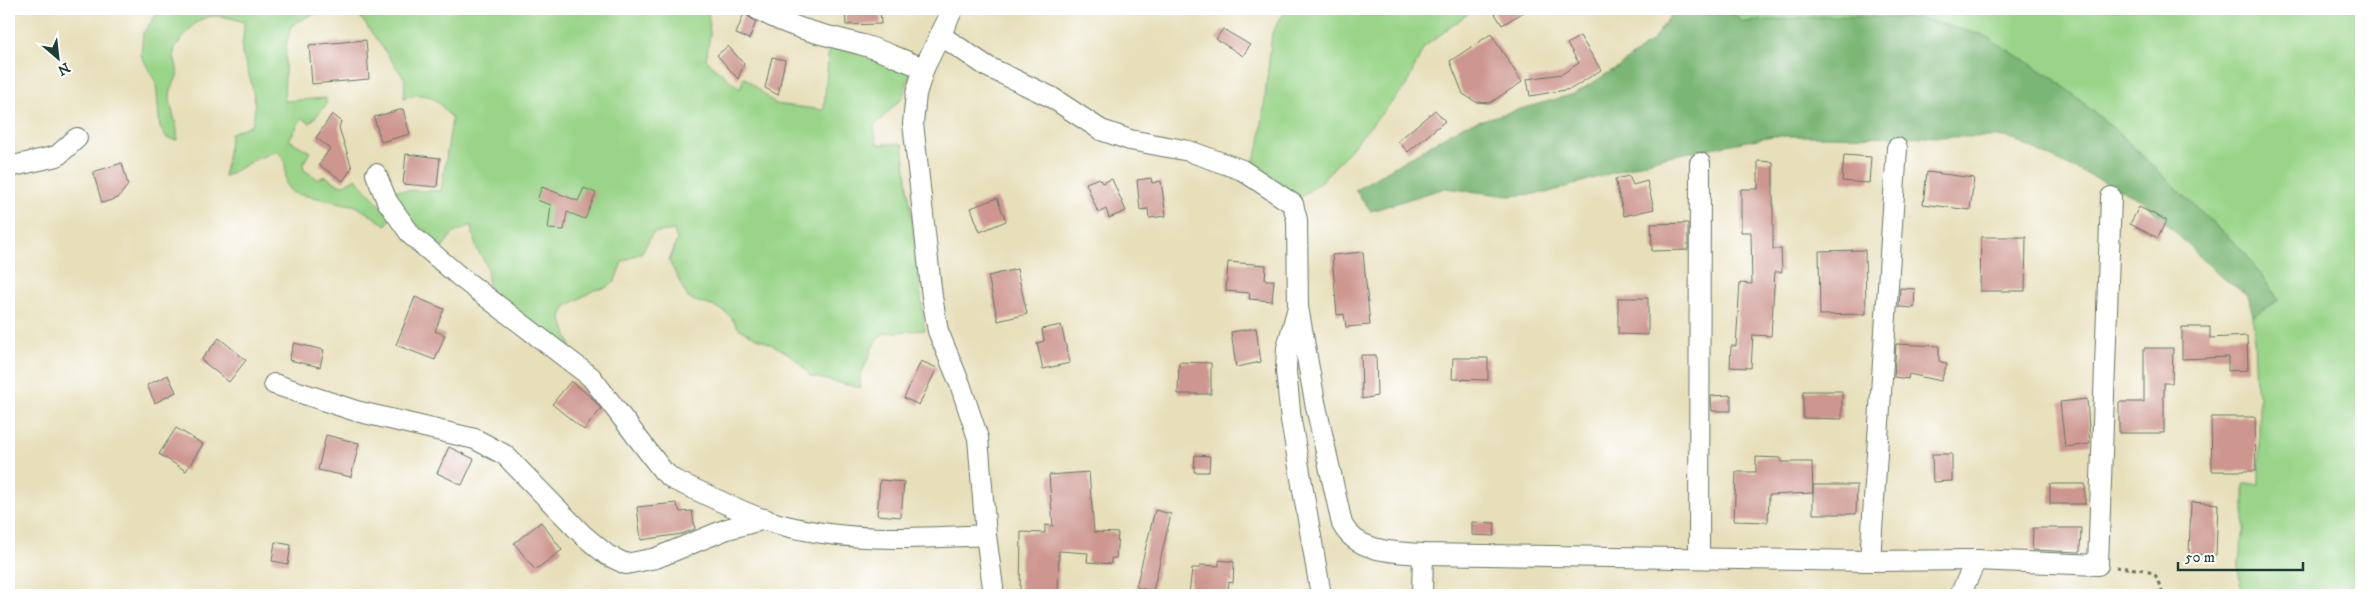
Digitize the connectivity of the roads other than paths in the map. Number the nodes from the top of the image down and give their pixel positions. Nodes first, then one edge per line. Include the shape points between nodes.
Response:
1 (757, 9) edge
2 (953, 9) edge
3 (940, 35) junction
4 (924, 68) junction
5 (77, 138) dead end
6 (1897, 148) dead end
7 (1700, 163) dead end
8 (9, 167) edge
9 (376, 174) dead end
10 (2111, 196) dead end
11 (1298, 307) junction
12 (274, 384) dead end
13 (764, 519) junction
14 (986, 535) junction
15 (1423, 554) junction
16 (1699, 558) junction
17 (1976, 560) junction
18 (1870, 561) junction
19 (994, 595) edge
20 (1321, 595) edge
21 (1422, 595) edge
22 (1960, 595) edge

1 - 4 street via 792,26 864,46
2 - 3 street
3 - 4 street
3 - 11 street via 988,67 1051,97 1102,130 1130,140 1189,151 1242,170 1293,204 1297,228
4 - 14 street via 916,94 913,123 932,297 938,330 978,438
5 - 8 street via 57,156
6 - 18 street
7 - 16 street
9 - 13 street via 388,201 411,235 591,377 663,471 674,480
10 - 17 street via 2098,566
11 - 15 street via 1315,402 1345,530 1354,539 1375,548
11 - 20 street via 1287,348 1286,371
12 - 13 street via 356,411 482,443 505,455 524,472 582,535 626,564 656,558 727,529
13 - 14 street via 821,534 918,539
14 - 19 street
15 - 16 street
15 - 21 street
16 - 18 street
17 - 18 street
17 - 22 street

